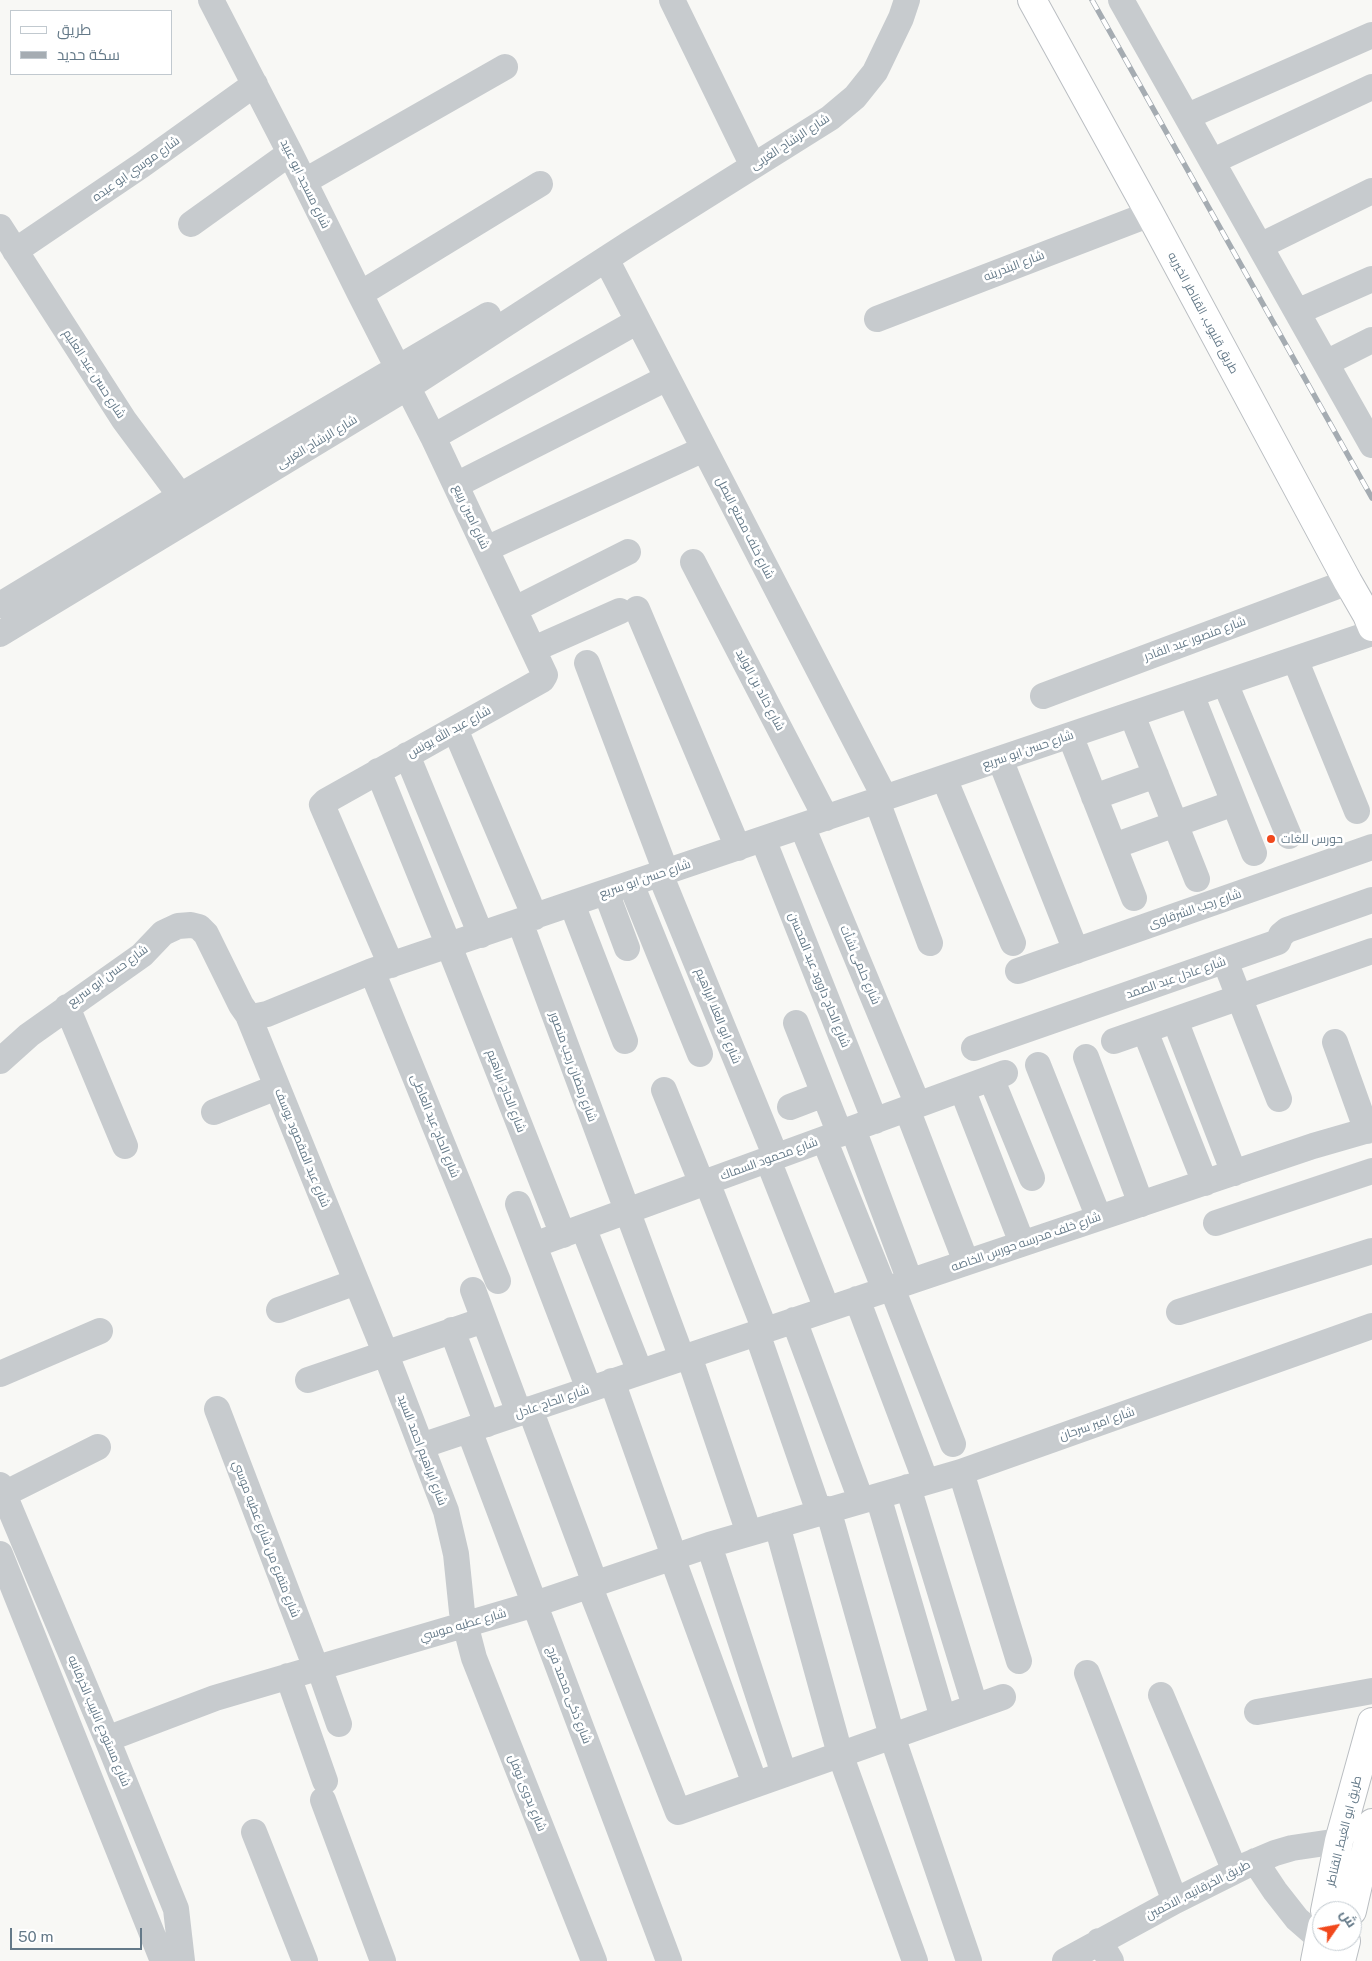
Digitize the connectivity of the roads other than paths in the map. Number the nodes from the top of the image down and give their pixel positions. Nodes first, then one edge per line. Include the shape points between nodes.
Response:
1 (211, 0) edge
2 (672, 0) edge
3 (907, 0) edge
4 (1032, 0) edge
5 (1052, 0) edge
6 (1126, 2) edge
7 (1372, 35) edge
8 (505, 67) dead end
9 (255, 84) junction
10 (1371, 90) edge
11 (1188, 116) junction
12 (290, 153) junction
13 (1213, 160) junction
14 (753, 166) junction
15 (305, 181) junction
16 (540, 184) dead end
17 (1372, 191) edge
18 (1150, 214) junction
19 (191, 224) dead end
20 (0, 227) edge
21 (630, 244) junction
22 (1260, 246) junction
23 (15, 252) junction
24 (606, 259) junction
25 (1372, 279) edge
26 (360, 294) junction
27 (1297, 312) junction
28 (877, 319) dead end
29 (638, 320) junction
30 (1372, 340) edge
31 (1326, 363) junction
32 (402, 378) junction
33 (668, 378) junction
34 (1363, 407) edge
35 (351, 409) junction
36 (433, 437) junction
37 (1372, 445) edge
38 (704, 449) junction
39 (456, 484) junction
40 (180, 496) junction
41 (196, 515) junction
42 (486, 549) junction
43 (628, 552) dead end
44 (693, 562) dead end
45 (1360, 585) edge
46 (0, 605) edge
47 (514, 608) junction
48 (1372, 627) edge
49 (1372, 633) edge
50 (0, 634) edge
51 (534, 649) junction
52 (1295, 659) junction
53 (587, 663) dead end
54 (1225, 683) junction
55 (1191, 694) junction
56 (1043, 696) dead end
57 (1132, 714) junction
58 (455, 729) junction
59 (1070, 736) junction
60 (407, 755) junction
61 (1000, 759) junction
62 (378, 772) junction
63 (1156, 775) junction
64 (944, 778) junction
65 (1094, 797) junction
66 (881, 799) junction
67 (326, 801) joint
68 (1234, 803) junction
69 (1356, 811) dead end
70 (826, 818) junction
71 (1175, 824) junction
72 (802, 826) junction
73 (1289, 836) dead end
74 (763, 839) junction
75 (1114, 846) junction
76 (1372, 847) edge
77 (738, 848) junction
78 (1254, 854) dead end
79 (663, 873) junction
80 (1197, 879) dead end
81 (631, 884) junction
82 (606, 892) junction
83 (1134, 898) dead end
84 (1372, 900) edge
85 (572, 904) junction
86 (528, 919) junction
87 (482, 935) junction
88 (930, 943) dead end
89 (1013, 943) dead end
90 (449, 946) junction
91 (627, 948) dead end
92 (1076, 950) junction
93 (1372, 951) edge
94 (1225, 961) junction
95 (381, 968) junction
96 (1018, 970) dead end
97 (1239, 998) junction
98 (67, 1007) junction
99 (248, 1015) junction
100 (1175, 1020) junction
101 (796, 1022) dead end
102 (1145, 1031) junction
103 (625, 1041) dead end
104 (1114, 1041) dead end
105 (1334, 1042) dead end
106 (974, 1048) dead end
107 (700, 1054) dead end
108 (1086, 1057) dead end
109 (0, 1061) edge
110 (1038, 1065) dead end
111 (277, 1087) junction
112 (962, 1089) junction
113 (664, 1090) dead end
114 (824, 1094) junction
115 (1279, 1099) dead end
116 (790, 1107) dead end
117 (913, 1107) junction
118 (214, 1112) dead end
119 (1369, 1130) edge
120 (848, 1131) junction
121 (125, 1146) dead end
122 (772, 1158) junction
123 (1372, 1171) edge
124 (1234, 1173) junction
125 (1032, 1178) dead end
126 (704, 1183) junction
127 (1205, 1183) junction
128 (518, 1204) dead end
129 (1141, 1204) junction
130 (627, 1211) junction
131 (1099, 1218) junction
132 (1216, 1223) dead end
133 (573, 1231) junction
134 (1022, 1243) junction
135 (534, 1245) junction
136 (1372, 1251) edge
137 (966, 1262) junction
138 (498, 1281) dead end
139 (356, 1282) junction
140 (896, 1286) junction
141 (473, 1290) dead end
142 (857, 1299) junction
143 (827, 1309) junction
144 (278, 1310) dead end
145 (1179, 1312) dead end
146 (484, 1320) junction
147 (794, 1320) junction
148 (1372, 1326) edge
149 (452, 1330) junction
150 (100, 1331) dead end
151 (761, 1331) junction
152 (384, 1352) junction
153 (685, 1357) junction
154 (640, 1372) junction
155 (0, 1374) edge
156 (308, 1380) dead end
157 (600, 1385) junction
158 (217, 1409) dead end
159 (525, 1411) junction
160 (478, 1427) junction
161 (952, 1444) dead end
162 (421, 1446) junction
163 (98, 1447) dead end
164 (961, 1472) junction
165 (917, 1484) junction
166 (2, 1490) edge
167 (869, 1498) junction
168 (823, 1511) junction
169 (777, 1525) junction
170 (749, 1533) junction
171 (709, 1545) junction
172 (0, 1554) edge
173 (673, 1557) junction
174 (592, 1584) junction
175 (534, 1604) junction
176 (465, 1625) junction
177 (1019, 1661) dead end
178 (318, 1668) junction
179 (1087, 1673) dead end
180 (288, 1676) junction
181 (1372, 1691) edge
182 (1161, 1695) dead end
183 (1003, 1697) dead end
184 (975, 1706) junction
185 (1257, 1712) dead end
186 (943, 1718) junction
187 (1372, 1722) edge
188 (339, 1724) dead end
189 (892, 1736) junction
190 (107, 1739) junction
191 (840, 1754) junction
192 (784, 1774) junction
193 (755, 1784) junction
194 (254, 1832) dead end
195 (1370, 1836) edge
196 (1339, 1841) junction
197 (1245, 1866) junction
198 (1175, 1900) junction
199 (1327, 1901) edge
200 (1354, 1901) edge
201 (1312, 1931) edge
202 (1105, 1951) edge
203 (1333, 1951) edge
204 (163, 1961) edge
205 (182, 1961) edge
206 (305, 1961) edge
207 (383, 1961) edge
208 (594, 1961) edge
209 (669, 1961) edge
210 (915, 1961) edge
211 (969, 1961) edge
212 (1064, 1961) edge
213 (1341, 1961) edge

1 - 9 street, شارع مسجد ابو عبيد
2 - 14 street
3 - 14 street, شارع الرشاح الغربى via 876,72 855,97 830,118
4 - 18 main road, طريق قليوب, القناطر الخيريه
5 - 45 main road, طريق قليوب, القناطر الخيريه
6 - 11 street
7 - 11 street
8 - 15 street
9 - 12 street, شارع مسجد ابو عبيد
9 - 23 street, شارع موسي ابو عيده
10 - 13 street
11 - 13 street
12 - 15 street, شارع مسجد ابو عبيد
12 - 19 street
13 - 22 street
14 - 21 street, شارع الرشاح الغربى
15 - 26 street, شارع مسجد ابو عبيد
16 - 26 street
17 - 22 street
18 - 28 street, شارع البندرينه
18 - 45 main road, طريق قليوب, القناطر الخيريه
20 - 23 street, شارع حسن عبد العليم
21 - 24 street, شارع الرشاح الغربى
21 - 32 street, شارع الرشاح الغربى via 612,244 596,250
22 - 27 street
23 - 40 street, شارع حسن عبد العليم via 102,388
24 - 29 street, شارع خلف مصنع البصل
24 - 32 street, شارع الرشاح الغربى
25 - 27 street
26 - 32 street, شارع مسجد ابو عبيد
27 - 31 street
29 - 33 street, شارع خلف مصنع البصل
29 - 36 street
30 - 31 street
31 - 34 street
32 - 35 street, شارع الرشاح الغربى
32 - 36 street, شارع امين ربيع
33 - 38 street, شارع خلف مصنع البصل
33 - 39 street
34 - 37 street
35 - 40 street, شارع الرشاح الغربى
35 - 41 street, شارع الرشاح الغربى
36 - 39 street, شارع امين ربيع
38 - 42 street
38 - 66 street, شارع خلف مصنع البصل
39 - 42 street, شارع امين ربيع
40 - 41 street, شارع حسن عبد العليم
40 - 46 street, شارع الرشاح الغربى
41 - 50 street, شارع الرشاح الغربى
42 - 47 street, شارع امين ربيع
43 - 47 street
44 - 70 street, شارع خالد بن الوليد
45 - 48 main road, طريق قليوب, القناطر الخيريه
45 - 56 street, شارع منصور عبد القادر
47 - 51 street, شارع امين ربيع
49 - 52 street, شارع حسن ابو سريع
51 - 58 street, شارع عبد الله يونس via 544,678
51 - 77 street via 628,610
52 - 54 street, شارع حسن ابو سريع
52 - 69 street
53 - 79 street, شارع ابو العلا ابراهيم
54 - 55 street, شارع حسن ابو سريع
54 - 73 street
55 - 57 street, شارع حسن ابو سريع
55 - 68 street
57 - 59 street, شارع حسن ابو سريع
57 - 63 street
58 - 60 street, شارع عبد الله يونس
58 - 86 street, شارع رمضان رجب منصور
59 - 61 street, شارع حسن ابو سريع
59 - 65 street
60 - 62 street, شارع عبد الله يونس
60 - 87 street
61 - 64 street, شارع حسن ابو سريع
61 - 92 street
62 - 67 street, شارع عبد الله يونس
62 - 90 street, شارع الحاج ابراهيم
63 - 65 street
63 - 71 street
64 - 66 street, شارع حسن ابو سريع
64 - 89 street
65 - 75 street
66 - 70 street, شارع حسن ابو سريع
66 - 88 street, شارع خلف مصنع البصل
67 - 95 street, شارع الحاج عبد العاطى via 322,808
68 - 71 street
68 - 78 street
70 - 72 street, شارع حسن ابو سريع
71 - 75 street
71 - 80 street
72 - 74 street, شارع حسن ابو سريع
72 - 117 street, شارع حلمى نشأت
74 - 77 street, شارع حسن ابو سريع
74 - 120 street, شارع الحاج داوود عبد المحسن
75 - 83 street
76 - 92 street, شارع رجب الشرقاوى
77 - 79 street, شارع حسن ابو سريع
79 - 81 street, شارع حسن ابو سريع
79 - 122 street, شارع ابو العلا ابراهيم
81 - 82 street, شارع حسن ابو سريع
81 - 107 street
82 - 85 street, شارع حسن ابو سريع
82 - 91 street
84 - 94 street, شارع عادل عبد الصمد via 1287,930 1278,942
85 - 86 street, شارع حسن ابو سريع
85 - 103 street
86 - 87 street, شارع حسن ابو سريع
86 - 130 street, شارع رمضان رجب منصور
87 - 90 street, شارع حسن ابو سريع
90 - 95 street, شارع حسن ابو سريع
90 - 133 street, شارع الحاج ابراهيم
92 - 96 street, شارع رجب الشرقاوى
93 - 97 street
94 - 97 street
94 - 106 street, شارع عادل عبد الصمد
95 - 99 street, شارع حسن ابو سريع via 267,1014
95 - 138 street, شارع الحاج عبد العاطى
97 - 100 street
97 - 115 street
98 - 99 street, شارع حسن ابو سريع via 142,955 162,933 186,925 199,928 206,934
98 - 109 street, شارع حسن ابو سريع
98 - 121 street
99 - 111 street, شارع عبد المقصود يوسف
100 - 102 street
100 - 124 street
101 - 114 street
102 - 104 street
102 - 127 street
105 - 119 street
108 - 129 street
110 - 131 street
111 - 118 street
111 - 139 street, شارع عبد المقصود يوسف
112 - 117 street, شارع محمود السماك
112 - 125 street, شارع محمود السماك via 998,1076
112 - 134 street
113 - 126 street
114 - 116 street
114 - 120 street
117 - 120 street, شارع محمود السماك
117 - 137 street, شارع حلمى نشأت
119 - 124 street, شارع خلف مدرسه حورس الخاصه
120 - 122 street, شارع محمود السماك
120 - 140 street
122 - 126 street, شارع محمود السماك
122 - 143 street, شارع ابو العلا ابراهيم
123 - 132 street
124 - 127 street, شارع خلف مدرسه حورس الخاصه
126 - 130 street, شارع محمود السماك
126 - 151 street
127 - 129 street, شارع خلف مدرسه حورس الخاصه
128 - 135 street
129 - 131 street, شارع خلف مدرسه حورس الخاصه
130 - 133 street, شارع محمود السماك
130 - 153 street, شارع رمضان رجب منصور
131 - 134 street, شارع خلف مدرسه حورس الخاصه
133 - 135 street, شارع محمود السماك
133 - 154 street, شارع الحاج ابراهيم
134 - 137 street, شارع خلف مدرسه حورس الخاصه
135 - 157 street
136 - 145 street
137 - 140 street, شارع خلف مدرسه حورس الخاصه
139 - 144 street
139 - 152 street, شارع ابراهيم احمد السيد
140 - 142 street, شارع خلف مدرسه حورس الخاصه
140 - 161 street
141 - 146 street
142 - 143 street, شارع خلف مدرسه حورس الخاصه
142 - 165 street
143 - 147 street, شارع خلف مدرسه حورس الخاصه
146 - 149 street
146 - 159 street
147 - 151 street, شارع خلف مدرسه حورس الخاصه
147 - 167 street
148 - 164 street, شارع امير سرحان
149 - 152 street
149 - 160 street, شارع ذكى محمد فرج
150 - 155 street
151 - 153 street, شارع خلف مدرسه حورس الخاصه
151 - 168 street
152 - 156 street
152 - 162 street, شارع ابراهيم احمد السيد
153 - 154 street, شارع الحاج عادل
153 - 170 street, شارع رمضان رجب منصور
154 - 157 street, شارع الحاج عادل
157 - 159 street, شارع الحاج عادل
157 - 173 street
158 - 178 street, شارع متفرع من شارع عطيه موسي
159 - 160 street, شارع الحاج عادل
159 - 174 street
160 - 162 street, شارع الحاج عادل
160 - 175 street, شارع ذكى محمد فرج
162 - 176 street, شارع ابراهيم احمد السيد via 452,1532
163 - 166 street
164 - 165 street, شارع امير سرحان
164 - 177 street
165 - 167 street, شارع امير سرحان
165 - 184 street
166 - 190 street, شارع مستودع انابيب الخرقانيه
167 - 168 street, شارع امير سرحان
167 - 186 street
168 - 169 street, شارع عطيه موسي
168 - 189 street
169 - 170 street, شارع عطيه موسي
169 - 191 street
170 - 171 street, شارع عطيه موسي
171 - 173 street, شارع عطيه موسي
171 - 192 street
172 - 204 street
173 - 174 street, شارع عطيه موسي
173 - 193 street
174 - 175 street, شارع عطيه موسي
174 - 193 street via 678,1812
175 - 176 street, شارع عطيه موسي
175 - 209 street, شارع ذكى محمد فرج
176 - 178 street, شارع عطيه موسي
176 - 208 street, شارع بدوى نوفل via 474,1658
178 - 180 street, شارع عطيه موسي
178 - 188 street, شارع متفرع من شارع عطيه موسي
179 - 198 street
180 - 190 street, شارع عطيه موسي via 215,1698
180 - 207 street
181 - 185 street
182 - 197 street
183 - 184 street
184 - 186 street
186 - 189 street
187 - 196 main road, طريق ابو الغيط, القناطر
189 - 191 street
189 - 211 street
190 - 205 street, شارع مستودع انابيب الخرقانيه via 176,1909
191 - 192 street
191 - 210 street
192 - 193 street
194 - 206 street
195 - 200 main road, طريق ابو الغيط, القناطر
196 - 197 street, طريق الخرقانيه, الاخمين via 1292,1848
196 - 199 main road, طريق ابو الغيط, القناطر
197 - 198 street, طريق الخرقانيه, الاخمين
197 - 201 street via 1275,1891 1297,1919
198 - 202 street, طريق الخرقانيه, الاخمين
202 - 212 street, طريق الخرقانيه, الاخمين
203 - 213 main road

